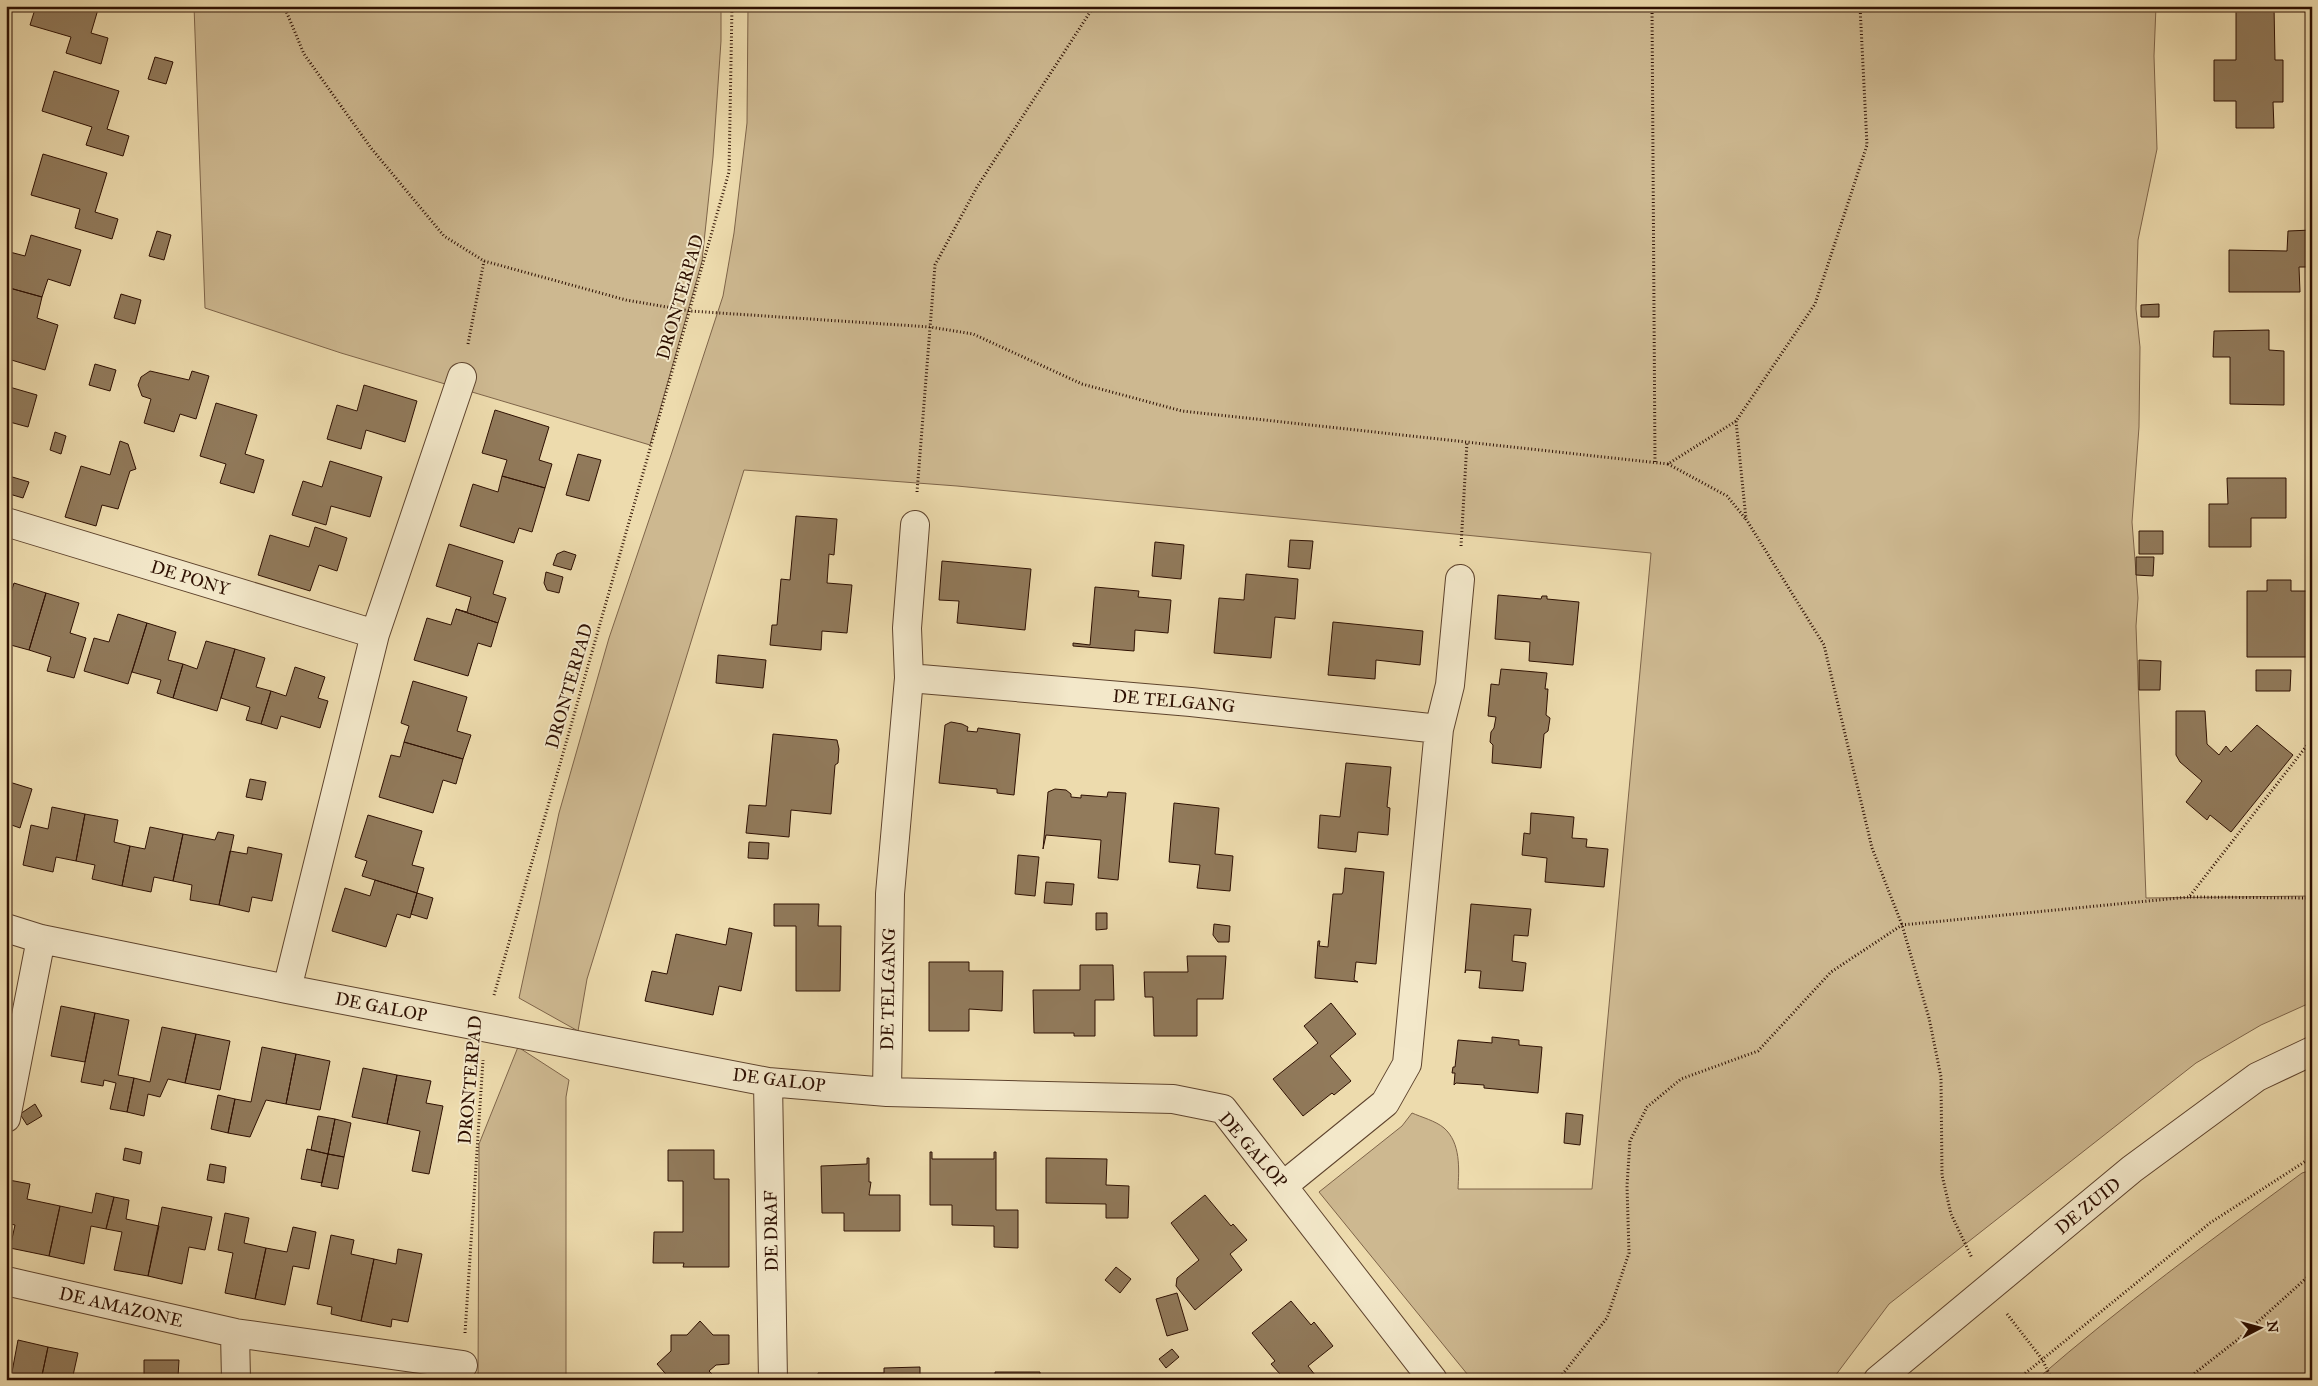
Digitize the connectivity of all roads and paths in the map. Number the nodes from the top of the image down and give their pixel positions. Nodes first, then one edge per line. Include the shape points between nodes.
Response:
1 (284, 6) edge
2 (732, 6) edge
3 (1094, 6) edge
4 (1652, 6) edge
5 (1860, 6) edge
6 (484, 261) junction
7 (690, 311) junction
8 (930, 327) junction
9 (462, 377) joint
10 (1736, 421) junction
11 (1467, 442) junction
12 (1655, 463) junction
13 (1668, 464) junction
14 (1746, 518) junction
15 (6, 522) edge
16 (915, 525) joint
17 (1460, 579) joint
18 (374, 634) junction
19 (909, 678) junction
20 (1439, 729) junction
21 (2312, 739) edge
22 (2189, 897) junction
23 (2312, 898) edge
24 (1902, 924) junction
25 (6, 928) edge
26 (41, 938) junction
27 (287, 989) junction
28 (485, 1026) junction
29 (2312, 1051) edge
30 (768, 1082) junction
31 (887, 1092) junction
32 (6, 1118) edge
33 (2312, 1157) edge
34 (1284, 1185) junction
35 (2312, 1273) edge
36 (6, 1281) edge
37 (1987, 1289) junction
38 (235, 1333) junction
39 (2042, 1359) junction
40 (463, 1365) joint
41 (236, 1380) edge
42 (773, 1380) edge
43 (1433, 1380) edge
44 (1558, 1380) edge
45 (1878, 1380) edge
46 (2016, 1380) edge
47 (2052, 1380) edge
48 (2186, 1380) edge

1 - 6 path via 304,54 372,148 444,236
2 - 7 path, DRONTERPAD via 729,172
3 - 8 path via 977,187 935,265
4 - 12 path
5 - 10 path via 1867,145 1815,304
6 - 7 path via 626,300
6 - 9 path
7 - 8 path
7 - 28 path, DRONTERPAD
8 - 11 path via 973,334 1082,384 1182,411
8 - 16 path
9 - 18 street
10 - 13 path
10 - 14 path
11 - 12 path
11 - 17 path
12 - 13 path
13 - 14 path via 1727,496
14 - 24 path via 1824,645 1872,848
15 - 18 street, DE PONY
16 - 19 street, DE TELGANG via 907,628
17 - 20 street via 1450,685
18 - 27 street
19 - 20 street, DE TELGANG via 1191,702
19 - 31 street, DE TELGANG via 890,894
20 - 34 street via 1407,1064 1385,1103
21 - 22 path
22 - 23 path
22 - 24 path
24 - 37 path via 1929,1018 1941,1077 1942,1175 1951,1214
24 - 44 path via 1832,972 1758,1052 1680,1079 1646,1107 1630,1141 1627,1186 1629,1253 1607,1318
25 - 26 street, DE GALOP
26 - 27 street, DE GALOP
26 - 32 street
27 - 28 street, DE GALOP
28 - 30 street, DE GALOP
28 - 40 path, DRONTERPAD
29 - 37 street, DE ZUID via 2257,1077 2132,1169
30 - 31 street, DE GALOP
30 - 42 street, DE DRAF
31 - 34 street, DE GALOP via 1173,1099 1223,1109
33 - 39 path via 2210,1223
34 - 43 street, DE GALOP
35 - 48 path via 2241,1337
36 - 38 street, DE AMAZONE
37 - 39 path
37 - 45 street, DE ZUID
38 - 40 street, DE AMAZONE
38 - 41 street
39 - 46 path
39 - 47 path

